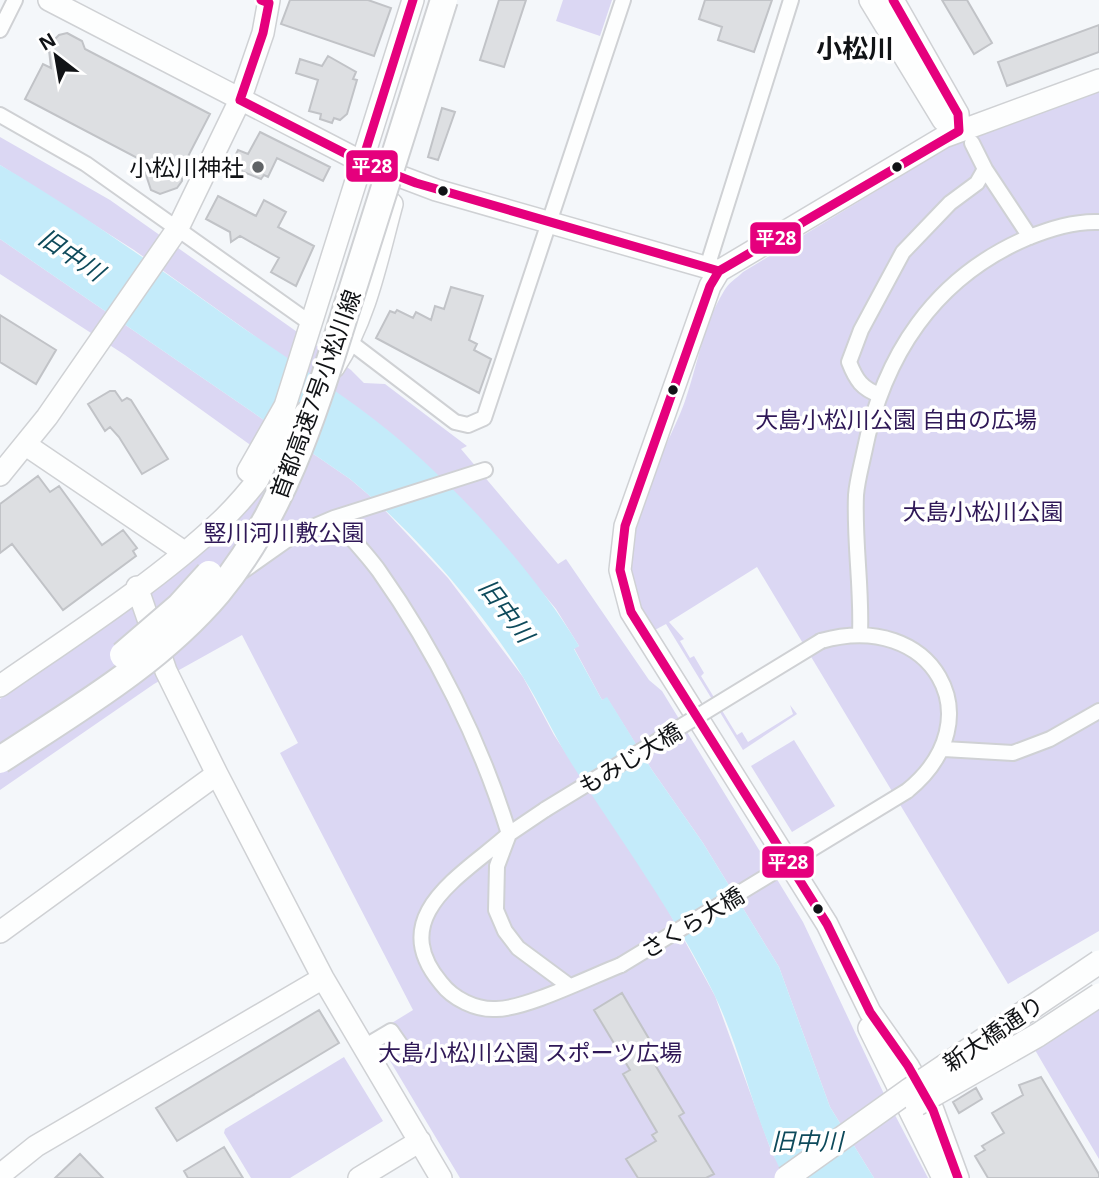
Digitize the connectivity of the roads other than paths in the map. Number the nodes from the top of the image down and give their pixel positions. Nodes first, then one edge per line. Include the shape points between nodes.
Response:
1 (15, 0) edge
2 (49, 0) edge
3 (413, 0) edge
4 (427, 0) edge
5 (444, 0) edge
6 (457, 0) edge
7 (623, 0) edge
8 (791, 0) edge
9 (870, 0) edge
10 (893, 0) edge
11 (266, 1) edge
12 (0, 30) edge
13 (1099, 80) edge
14 (240, 100) junction
15 (0, 115) edge
16 (965, 137) junction
17 (362, 162) junction
18 (985, 169) junction
19 (400, 177) junction
20 (1099, 222) edge
21 (551, 223) junction
22 (178, 228) junction
23 (1030, 237) junction
24 (719, 271) junction
25 (313, 325) junction
26 (350, 342) junction
27 (880, 394) junction
28 (26, 444) junction
29 (485, 470) dead end
30 (257, 471) junction
31 (0, 475) edge
32 (334, 518) junction
33 (184, 552) junction
34 (137, 587) junction
35 (170, 626) dead end
36 (860, 634) junction
37 (0, 686) edge
38 (1099, 711) edge
39 (0, 740) edge
40 (944, 748) junction
41 (0, 760) edge
42 (217, 774) junction
43 (509, 834) junction
44 (0, 932) edge
45 (836, 941) junction
46 (1099, 947) edge
47 (1099, 962) edge
48 (323, 978) junction
49 (1099, 979) edge
50 (568, 985) junction
51 (1099, 995) edge
52 (400, 1044) dead end
53 (364, 1047) junction
54 (913, 1097) junction
55 (420, 1141) junction
56 (3, 1173) edge
57 (359, 1178) edge
58 (441, 1178) edge
59 (786, 1178) edge
60 (811, 1178) edge
61 (943, 1178) edge
62 (958, 1178) edge

1 - 12 street
2 - 14 street
3 - 17 street
4 - 39 highway, 首都高速7号小松川線, bridge via 300,398 252,513 204,581 148,635
5 - 41 highway, 首都高速7号小松川線, bridge via 317,401 286,482 256,539 217,593 163,647
6 - 19 street
7 - 21 street
8 - 24 street via 709,261
9 - 16 street via 943,120
10 - 16 street via 958,114
11 - 14 street via 263,33
13 - 16 street
14 - 17 street
14 - 22 street
15 - 22 street via 86,164
16 - 18 street
16 - 24 street
17 - 19 street
17 - 25 street
18 - 23 street
18 - 27 street via 977,183 950,203 904,252 861,330 849,362 855,379 867,391
19 - 21 street
19 - 26 street
20 - 23 street
21 - 24 street
21 - 26 street via 489,408 476,423 455,422
22 - 25 street
22 - 28 street
23 - 27 street via 998,250 962,275 929,308 909,335
24 - 45 street via 632,506 620,550 620,570 631,612
25 - 30 street
26 - 30 street, bridge
27 - 36 street via 856,494
28 - 31 street
28 - 33 street
29 - 32 street
30 - 33 street via 220,522
32 - 35 street via 294,535
32 - 43 street via 379,570 430,653 463,715
33 - 34 street
34 - 37 street
34 - 42 street via 166,671
36 - 40 street via 909,646 934,667 947,704
36 - 43 street, もみじ大橋, bridge via 821,641
38 - 40 street via 1050,740 1013,753
40 - 50 street, さくら大橋, bridge via 926,776 907,791 621,965
42 - 44 street
42 - 48 street
43 - 50 street via 497,866 496,910 518,948
43 - 50 street, もみじ大橋 via 432,901 425,917 424,960 450,994 484,1009 516,1007
45 - 61 street via 875,1042
45 - 62 street via 870,1012 933,1110
46 - 54 main road, bridge via 1015,1002
47 - 54 main road, 新大橋通り, bridge
48 - 53 street
48 - 56 street via 36,1146
49 - 54 main road, 新大橋通り, bridge
51 - 54 main road, bridge via 1038,1035
52 - 53 street via 391,1031
53 - 55 street
54 - 59 main road, 新大橋通り, bridge
54 - 60 main road, 新大橋通り
55 - 57 street
55 - 58 street

